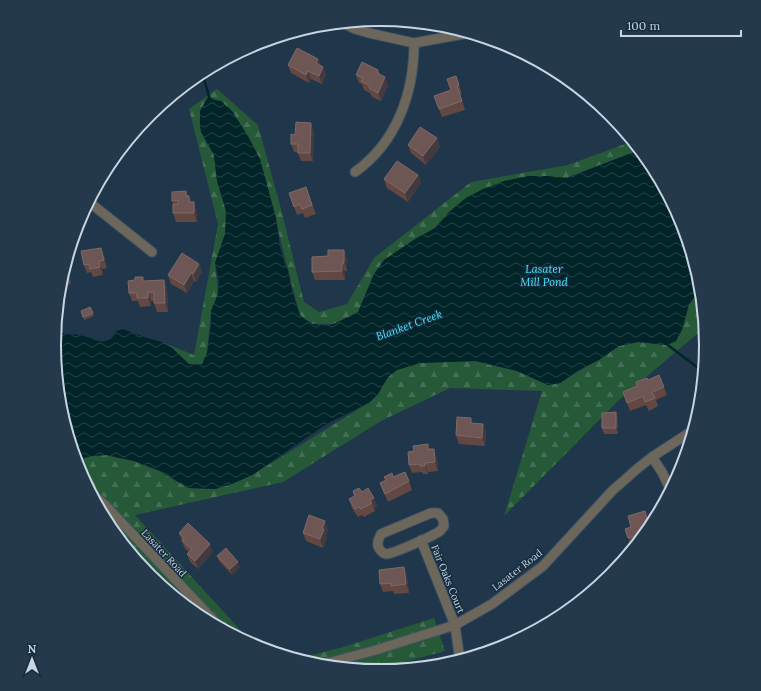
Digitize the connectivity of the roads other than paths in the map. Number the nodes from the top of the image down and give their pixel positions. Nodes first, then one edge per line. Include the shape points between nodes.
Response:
1 (354, 28) edge
2 (456, 35) edge
3 (414, 43) junction
4 (354, 172) dead end
5 (93, 205) edge
6 (152, 252) dead end
7 (687, 434) edge
8 (652, 457) junction
9 (668, 485) edge
10 (103, 504) edge
11 (421, 540) junction
12 (208, 614) edge
13 (455, 625) junction
14 (459, 655) edge
15 (334, 661) edge

1 - 3 street
2 - 3 street
3 - 4 street via 414,62 409,90 398,121 378,153
5 - 6 street
7 - 8 street, Lasater Road
8 - 9 street
8 - 13 street, Lasater Road via 612,491 543,566 492,604
10 - 12 street, Lasater Road
11 - 11 street via 444,526 443,519 438,513 431,512 381,534 377,543 381,552 386,554
11 - 13 street, Fair Oaks Court
13 - 14 street, Fair Oaks Court
13 - 15 street, Lasater Road

